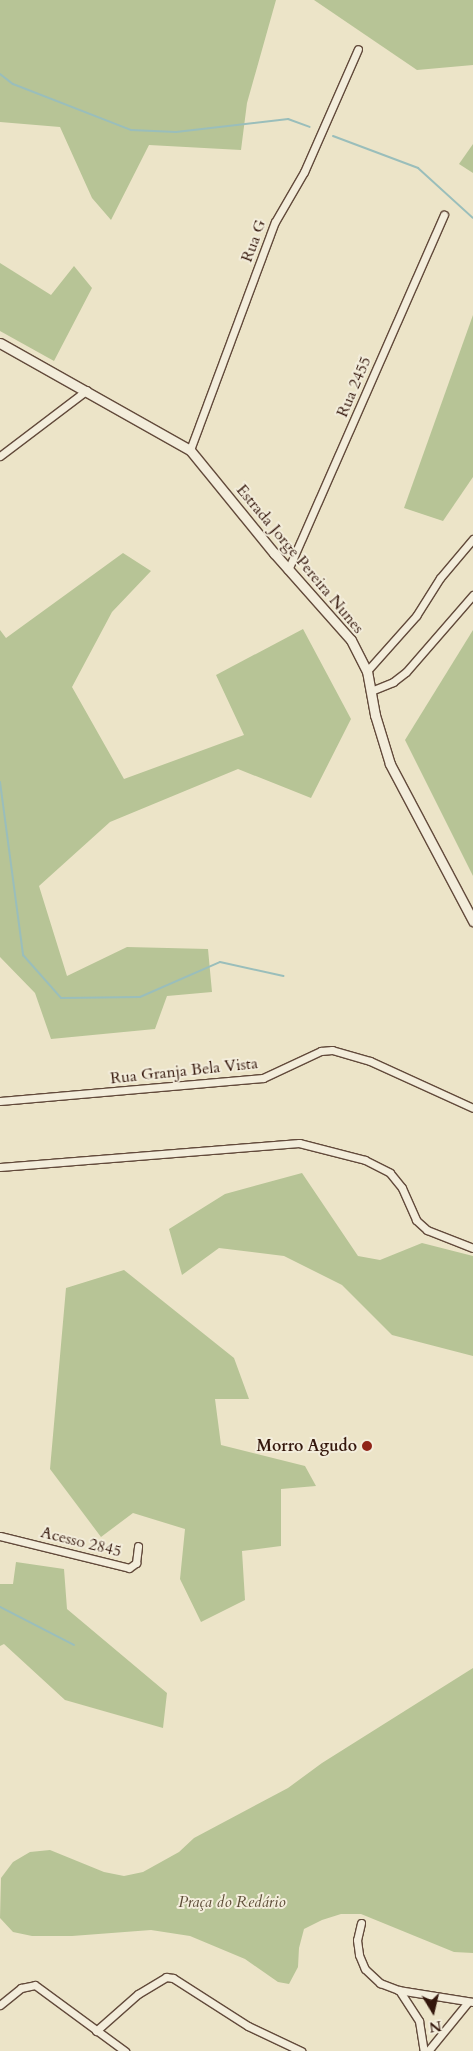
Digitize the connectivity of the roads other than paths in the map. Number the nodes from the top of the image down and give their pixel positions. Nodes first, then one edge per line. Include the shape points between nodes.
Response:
1 (358, 49) dead end
2 (444, 215) dead end
3 (0, 343) edge
4 (87, 390) junction
5 (190, 450) junction
6 (0, 456) edge
7 (473, 539) edge
8 (288, 570) junction
9 (473, 595) edge
10 (367, 671) junction
11 (371, 691) junction
12 (473, 921) edge
13 (0, 1100) edge
14 (473, 1108) edge
15 (0, 1166) edge
16 (473, 1248) edge
17 (0, 1536) edge
18 (138, 1546) dead end
19 (361, 1923) dead end
20 (398, 1990) junction
21 (470, 2002) edge
22 (0, 2005) edge
23 (96, 2031) junction
24 (126, 2051) edge
25 (301, 2051) edge
26 (424, 2051) edge
27 (428, 2051) edge

1 - 5 street, Rua G via 304,172 275,222
2 - 8 street, Rua 2455
3 - 4 street, Estrada Jorge Pereira Nunes
4 - 5 street, Estrada Jorge Pereira Nunes
4 - 6 street
5 - 8 street, Estrada Jorge Pereira Nunes
7 - 10 street via 440,578 416,616
8 - 10 street, Estrada Jorge Pereira Nunes via 351,640
9 - 11 street via 406,672 393,682
10 - 11 street, Estrada Jorge Pereira Nunes
11 - 12 street, Estrada Jorge Pereira Nunes via 390,764
13 - 14 street, Rua Granja Bela Vista via 247,1080 272,1075 307,1056 332,1050 370,1061
15 - 16 street via 299,1143 365,1160 390,1173 402,1188 416,1220 427,1230
17 - 18 street, Acesso 2845 via 129,1568 136,1563
19 - 20 street via 357,1945 363,1965 380,1983
20 - 21 street
20 - 26 street via 417,2016
21 - 27 street
22 - 23 street via 21,1988 35,1985
23 - 24 street
23 - 25 street via 138,1994 166,1977 173,1978 248,2026

